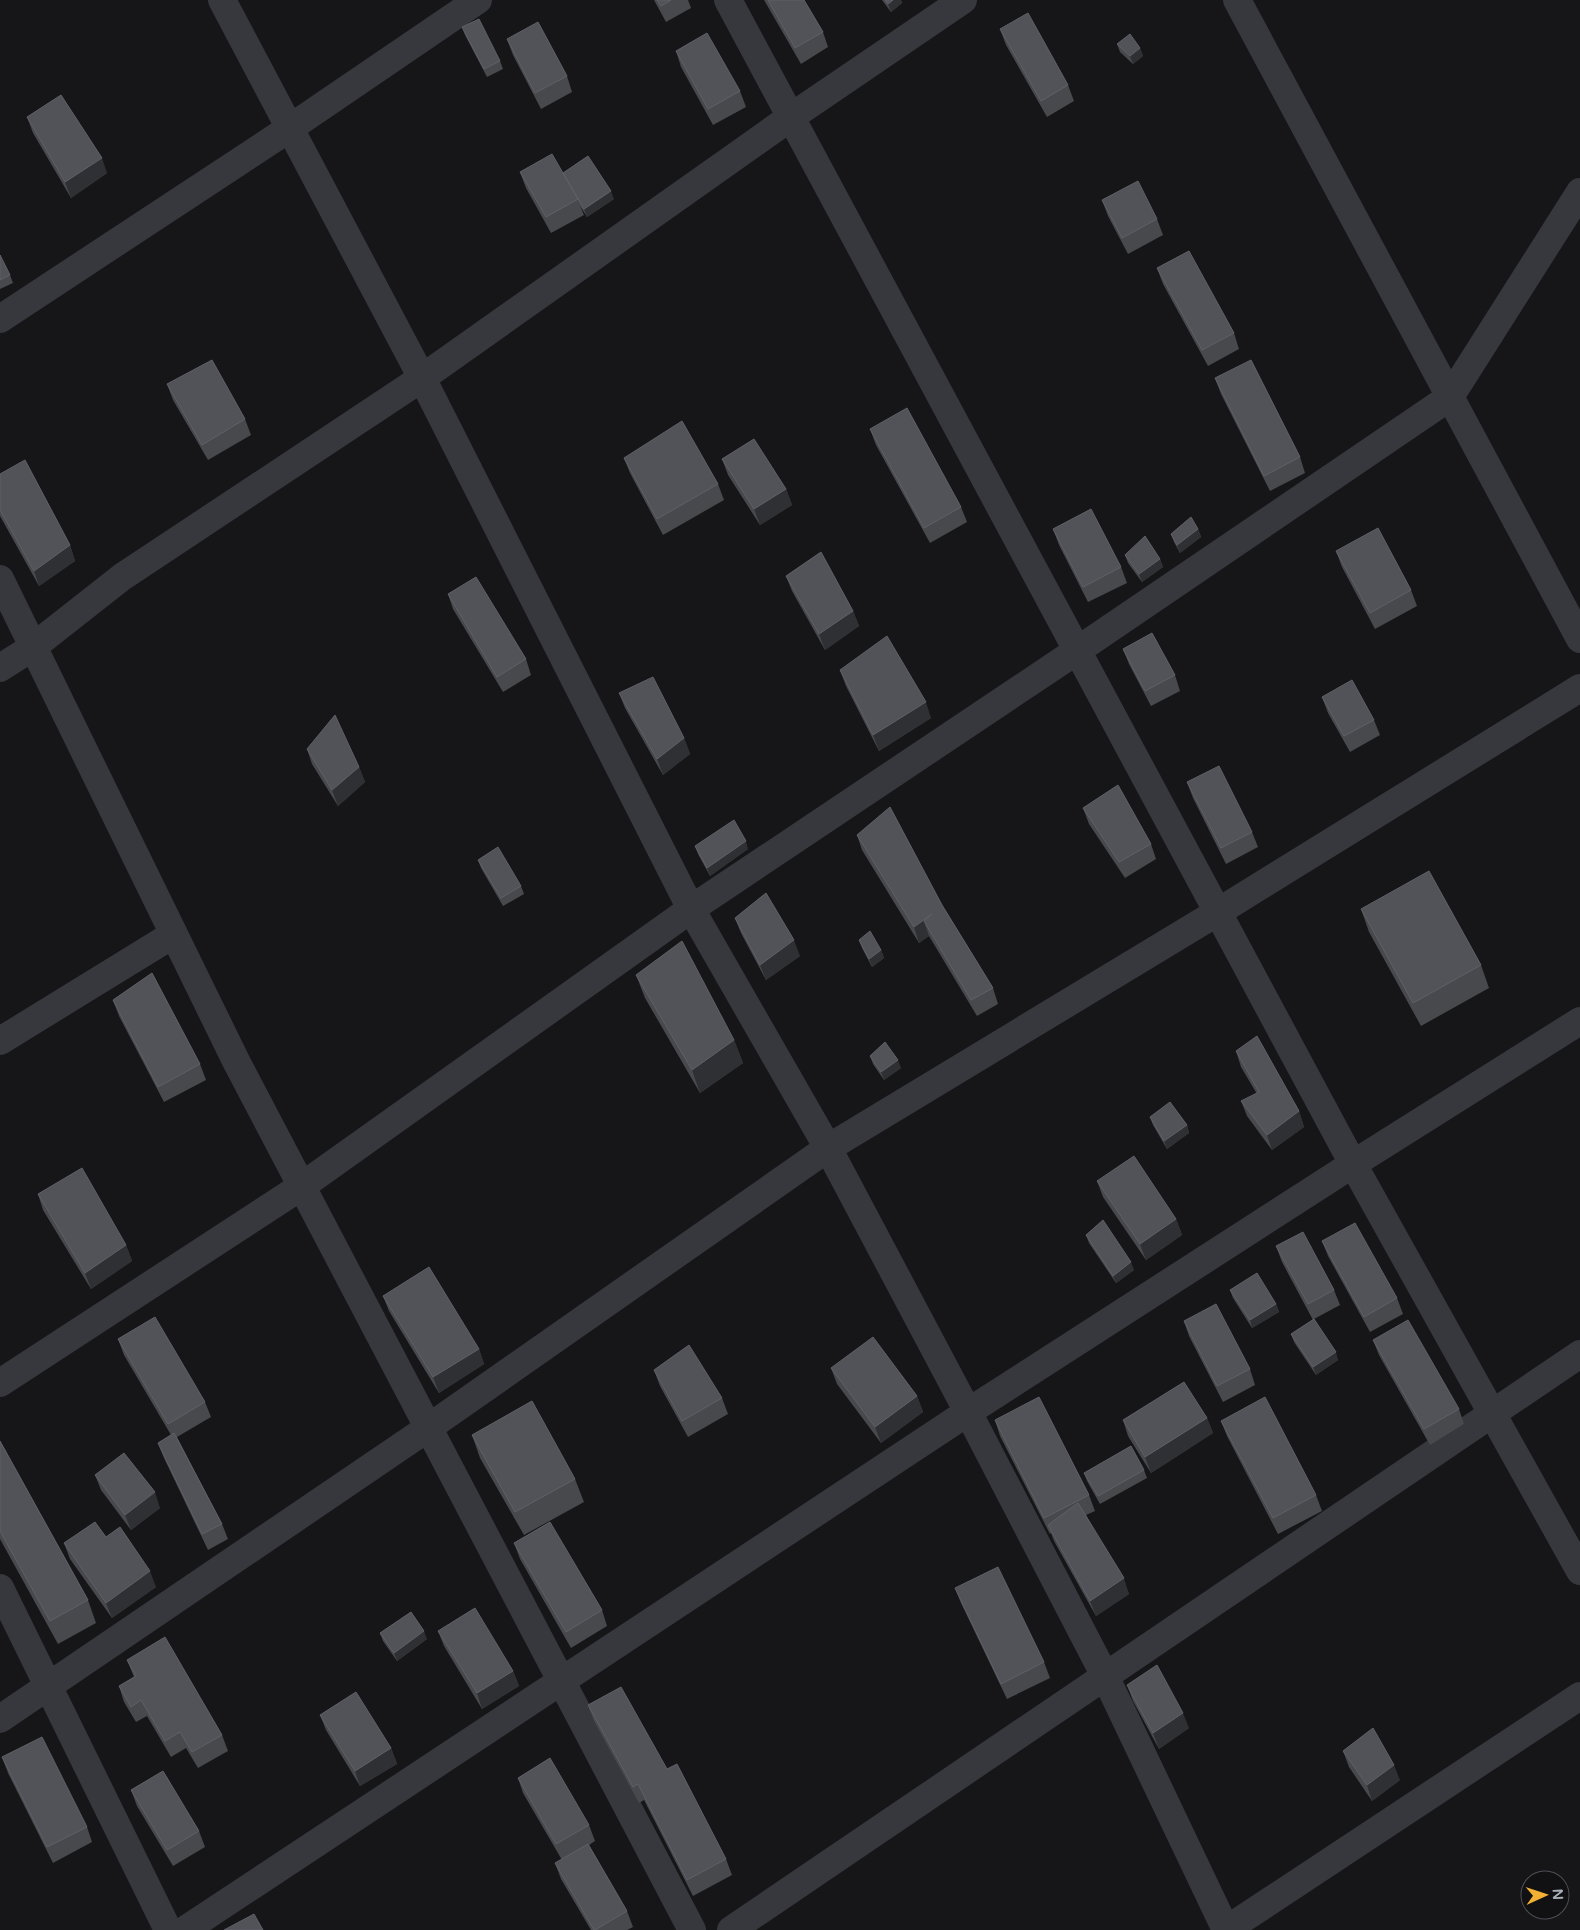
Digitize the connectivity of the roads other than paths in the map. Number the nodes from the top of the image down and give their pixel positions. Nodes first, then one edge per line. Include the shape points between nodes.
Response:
1 (222, 0) edge
2 (478, 0) edge
3 (728, 0) edge
4 (964, 0) edge
5 (1237, 0) edge
6 (791, 117) junction
7 (290, 128) junction
8 (1580, 192) edge
9 (0, 319) edge
10 (422, 378) junction
11 (1450, 396) junction
12 (0, 579) edge
13 (1580, 639) edge
14 (33, 646) junction
15 (1078, 650) junction
16 (0, 668) edge
17 (1580, 688) edge
18 (691, 909) junction
19 (1218, 912) junction
20 (174, 934) junction
21 (1580, 1021) edge
22 (0, 1041) edge
23 (828, 1148) junction
24 (1353, 1164) junction
25 (302, 1186) junction
26 (1580, 1354) edge
27 (0, 1383) edge
28 (968, 1412) junction
29 (1492, 1414) junction
30 (428, 1428) junction
31 (1580, 1571) edge
32 (0, 1588) edge
33 (1105, 1676) junction
34 (562, 1681) junction
35 (48, 1687) junction
36 (1580, 1696) edge
37 (0, 1719) edge
38 (168, 1930) edge
39 (185, 1930) edge
40 (692, 1930) edge
41 (731, 1930) edge
42 (1226, 1930) edge

1 - 7 street
2 - 7 street
3 - 6 street
4 - 6 street
5 - 11 street
6 - 10 street
6 - 15 street
7 - 9 street
7 - 10 street
8 - 11 street
10 - 14 street via 122,577
10 - 18 street
11 - 13 street
11 - 15 street
12 - 14 street
14 - 16 street
14 - 20 street
15 - 18 street
15 - 19 street
17 - 19 street
18 - 23 street
18 - 25 street
19 - 23 street
19 - 24 street
20 - 22 street
20 - 25 street
21 - 24 street
23 - 28 street
23 - 30 street
24 - 28 street
24 - 29 street
25 - 27 street
25 - 30 street
26 - 29 street
28 - 33 street
28 - 34 street
29 - 31 street
29 - 33 street
30 - 34 street
30 - 35 street
32 - 35 street
33 - 41 street
33 - 42 street
34 - 39 street
34 - 40 street
35 - 37 street
35 - 38 street
36 - 42 street

